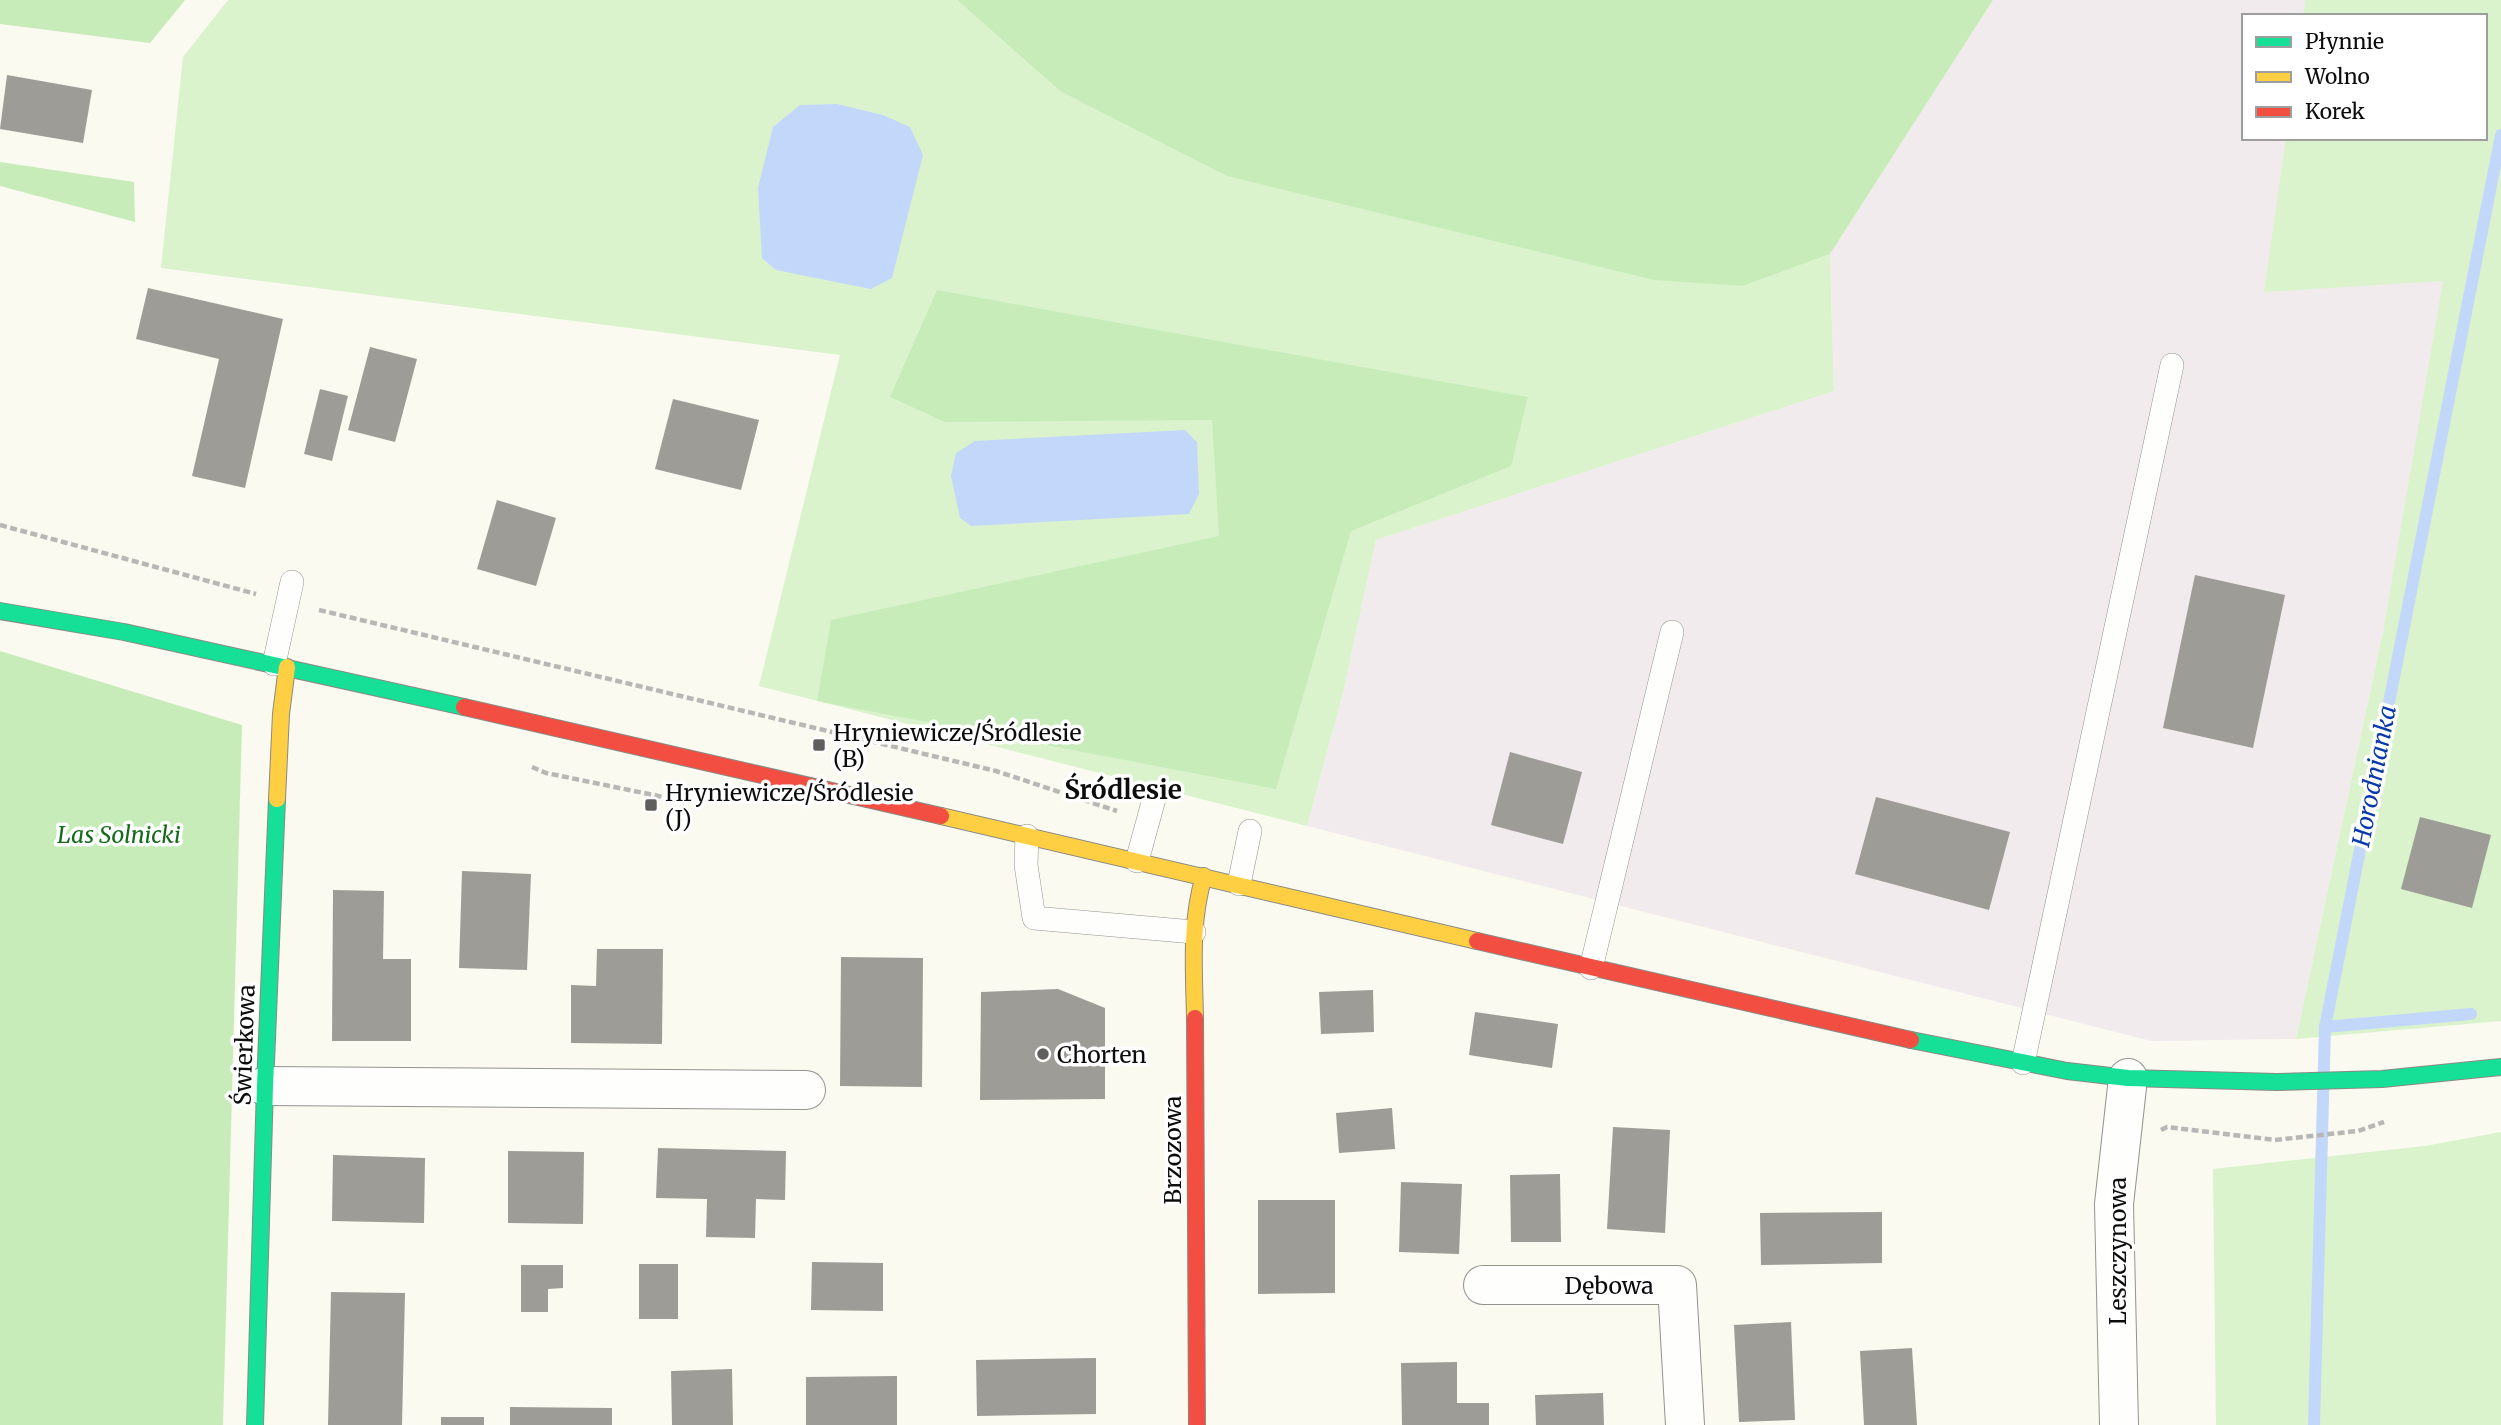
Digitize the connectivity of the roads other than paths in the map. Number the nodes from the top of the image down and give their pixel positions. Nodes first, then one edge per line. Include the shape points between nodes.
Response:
1 (2172, 365) dead end
2 (290, 592) road end
3 (0, 611) edge
4 (1672, 632) dead end
5 (280, 665) junction
6 (1154, 799) dead end
7 (1250, 831) dead end
8 (1027, 836) junction
9 (1137, 861) junction
10 (1204, 876) junction
11 (1239, 884) junction
12 (1194, 932) junction
13 (1591, 968) junction
14 (2024, 1063) junction
15 (2501, 1067) edge
16 (2127, 1079) junction
17 (265, 1086) junction
18 (806, 1090) dead end
19 (1483, 1285) dead end
20 (255, 1425) edge
21 (1197, 1425) edge
22 (1685, 1425) edge
23 (2119, 1425) edge

1 - 14 lane
2 - 5 lane
3 - 5 street
4 - 13 lane
5 - 8 street
5 - 17 street, Świerkowa
6 - 9 lane
7 - 11 lane
8 - 9 street
8 - 12 lane via 1034,918
9 - 10 street
10 - 11 street
10 - 12 street, Brzozowa
11 - 13 street
12 - 21 street, Brzozowa
13 - 14 street
14 - 16 street
15 - 16 street via 2382,1079
16 - 23 street, Leszczynowa via 2114,1204
17 - 18 street
17 - 20 street, Świerkowa
19 - 22 street, Dębowa via 1677,1285

